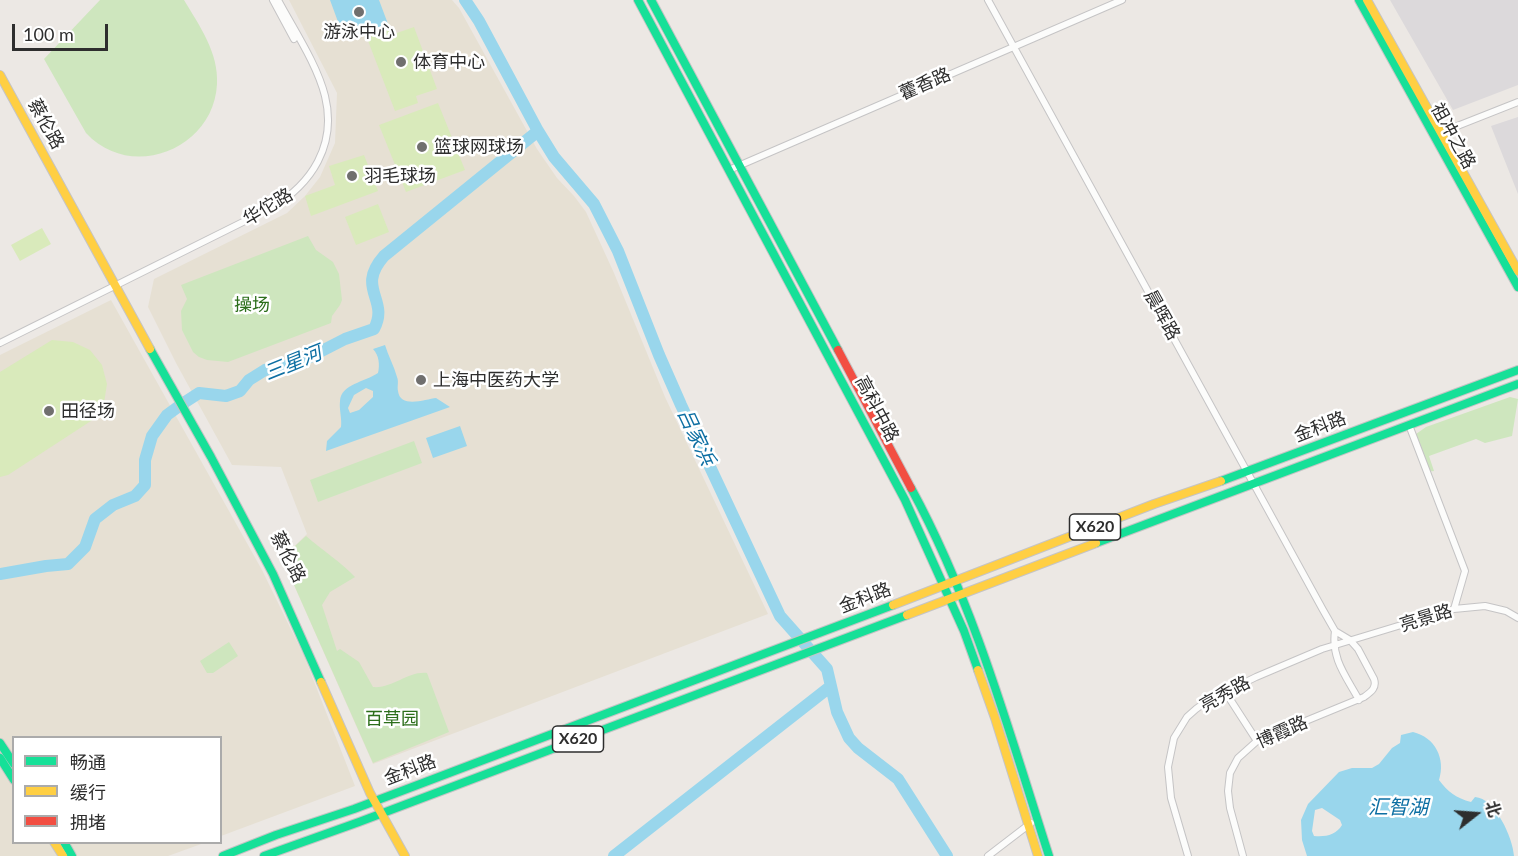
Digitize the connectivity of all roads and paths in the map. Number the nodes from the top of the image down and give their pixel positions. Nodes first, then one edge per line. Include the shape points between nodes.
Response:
1 (273, 0) edge
2 (278, 0) edge
3 (638, 0) edge
4 (651, 0) edge
5 (988, 0) edge
6 (1122, 0) edge
7 (1359, 0) edge
8 (1367, 0) edge
9 (1013, 47) junction
10 (0, 75) edge
11 (1518, 102) edge
12 (1438, 134) junction
13 (739, 164) junction
14 (729, 170) junction
15 (1518, 271) edge
16 (116, 284) junction
17 (1518, 287) edge
18 (0, 343) edge
19 (1518, 370) edge
20 (1518, 384) edge
21 (1409, 425) junction
22 (1247, 471) junction
23 (1254, 483) junction
24 (955, 581) junction
25 (944, 586) junction
26 (961, 594) junction
27 (950, 598) junction
28 (1454, 609) junction
29 (1518, 618) edge
30 (1335, 631) junction
31 (1350, 640) junction
32 (1333, 645) junction
33 (1227, 693) junction
34 (1359, 700) junction
35 (1257, 741) junction
36 (0, 743) edge
37 (0, 758) edge
38 (12, 761) edge
39 (12, 777) edge
40 (376, 801) junction
41 (383, 813) junction
42 (1038, 819) junction
43 (1028, 825) junction
44 (223, 856) edge
45 (264, 856) edge
46 (405, 856) edge
47 (410, 856) edge
48 (988, 856) edge
49 (1038, 856) edge
50 (1049, 856) edge
51 (1188, 856) edge
52 (1243, 856) edge

1 - 16 street, 华佗路 via 321,97 324,121 314,162 299,183 282,197
2 - 16 street, 华佗路 via 325,96 327,128 318,163 302,186 271,208
3 - 14 main road, 高科中路
4 - 13 main road, 高科中路
5 - 9 street, 晨晖路
6 - 9 street, 藿香路
7 - 12 main road, 祖冲之路
8 - 12 main road, 祖冲之路
9 - 13 street, 藿香路
9 - 22 street, 晨晖路
10 - 16 main road, 蔡伦路
11 - 12 street
12 - 15 main road, 祖冲之路
12 - 17 main road, 祖冲之路
13 - 14 street, 藿香路
13 - 24 main road, 高科中路 via 891,446
14 - 25 main road, 高科中路 via 880,450
16 - 18 street, 华佗路
16 - 40 main road, 蔡伦路 via 281,577
19 - 22 main road, 金科路 / X620
20 - 21 main road, 金科路 / X620
21 - 23 main road, 金科路 / X620
21 - 28 street via 1465,571
22 - 23 street, 晨晖路
22 - 24 main road, 金科路 / X620
23 - 26 main road, 金科路 / X620
23 - 30 street, 晨晖路
24 - 25 main road, 金科路 / X620
24 - 26 main road, 高科中路
25 - 27 main road, 高科中路
25 - 40 main road, 金科路 / X620
26 - 27 main road, 金科路 / X620
26 - 42 main road, 高科中路
27 - 41 main road, 金科路 / X620
27 - 43 main road, 高科中路
28 - 29 street, 亮景路 via 1485,606
28 - 31 street, 亮景路
30 - 31 street
30 - 32 street
31 - 32 street, 亮景路
31 - 34 street via 1376,683
32 - 33 street, 亮秀路
32 - 34 street via 1336,659
33 - 35 street
33 - 51 street, 亮秀路 via 1207,701 1187,717 1169,753 1168,782
34 - 35 street, 博霞路
35 - 52 street, 博霞路 via 1238,758 1228,781 1230,808
36 - 38 main road
37 - 39 main road
40 - 41 main road, 蔡伦路
40 - 44 main road, 金科路 / X620
41 - 45 main road, 金科路 / X620
41 - 46 main road, 蔡伦路
41 - 47 main road, 蔡伦路
42 - 43 street
42 - 50 main road, 高科中路
43 - 48 street
43 - 49 main road, 高科中路

